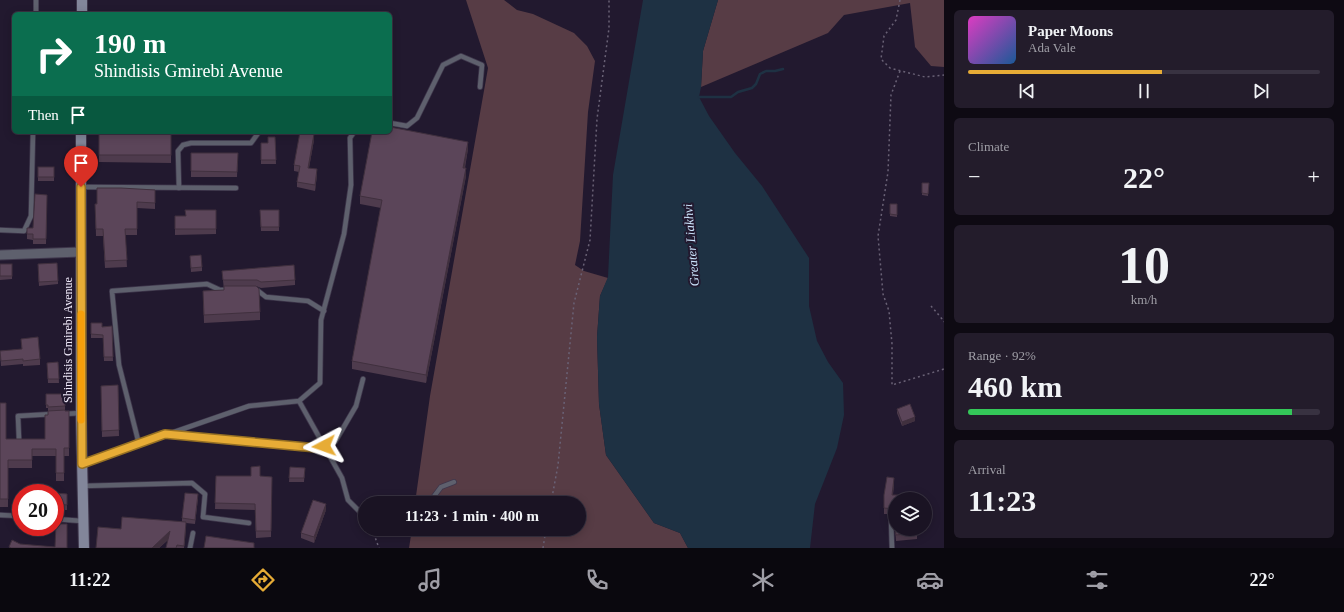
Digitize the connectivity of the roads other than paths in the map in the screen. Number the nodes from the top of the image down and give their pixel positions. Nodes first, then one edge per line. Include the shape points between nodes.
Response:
1 (36, 0) edge
2 (82, 0) edge
3 (36, 12) edge
4 (82, 12) edge
5 (480, 87) dead end
6 (392, 123) edge
7 (33, 134) edge
8 (81, 134) edge
9 (257, 134) edge
10 (353, 134) edge
11 (81, 187) junction
12 (178, 188) junction
13 (236, 188) dead end
14 (0, 230) edge
15 (80, 252) junction
16 (0, 256) edge
17 (228, 290) edge
18 (250, 290) edge
19 (324, 311) junction
20 (363, 379) dead end
21 (299, 401) junction
22 (81, 413) junction
23 (165, 434) junction
24 (19, 439) edge
25 (139, 444) junction
26 (324, 446) junction
27 (82, 464) junction
28 (454, 482) dead end
29 (82, 486) junction
30 (434, 496) edge
31 (358, 511) edge
32 (0, 515) edge
33 (12, 516) edge
34 (64, 520) edge
35 (82, 521) junction
36 (249, 523) dead end
37 (193, 534) dead end
38 (892, 536) edge
39 (84, 548) edge
40 (190, 548) edge
41 (892, 548) edge

1 - 3 lane
2 - 4 main road
5 - 6 lane via 482,65 461,56 443,65 418,118 407,126
7 - 14 lane via 31,216 24,231
8 - 11 main road, Shindisis Gmirebi Avenue
9 - 12 lane via 250,143 182,145 178,151
10 - 19 lane via 350,138 351,185 344,234
11 - 12 lane
11 - 15 main road, Shindisis Gmirebi Avenue
12 - 13 lane
15 - 16 street
15 - 22 main road, Shindisis Gmirebi Avenue
17 - 25 lane via 220,290 207,284 112,291 120,365
18 - 19 lane via 257,290 266,297 308,301
19 - 21 lane via 321,320 320,383
20 - 26 lane via 356,406 346,424 335,442
21 - 23 lane via 249,406
21 - 26 lane
22 - 24 lane via 18,416
22 - 27 main road, Shindisis Gmirebi Avenue
23 - 25 lane
23 - 26 lane via 317,448
25 - 27 lane
26 - 31 lane via 342,478 348,500
27 - 29 main road, Shindisis Gmirebi Avenue
28 - 30 lane via 441,487
29 - 35 main road, Shindisis Gmirebi Avenue
29 - 36 lane via 192,483 205,494 203,517
32 - 33 lane
34 - 35 lane
35 - 39 main road, Shindisis Gmirebi Avenue
37 - 40 lane
38 - 41 lane

